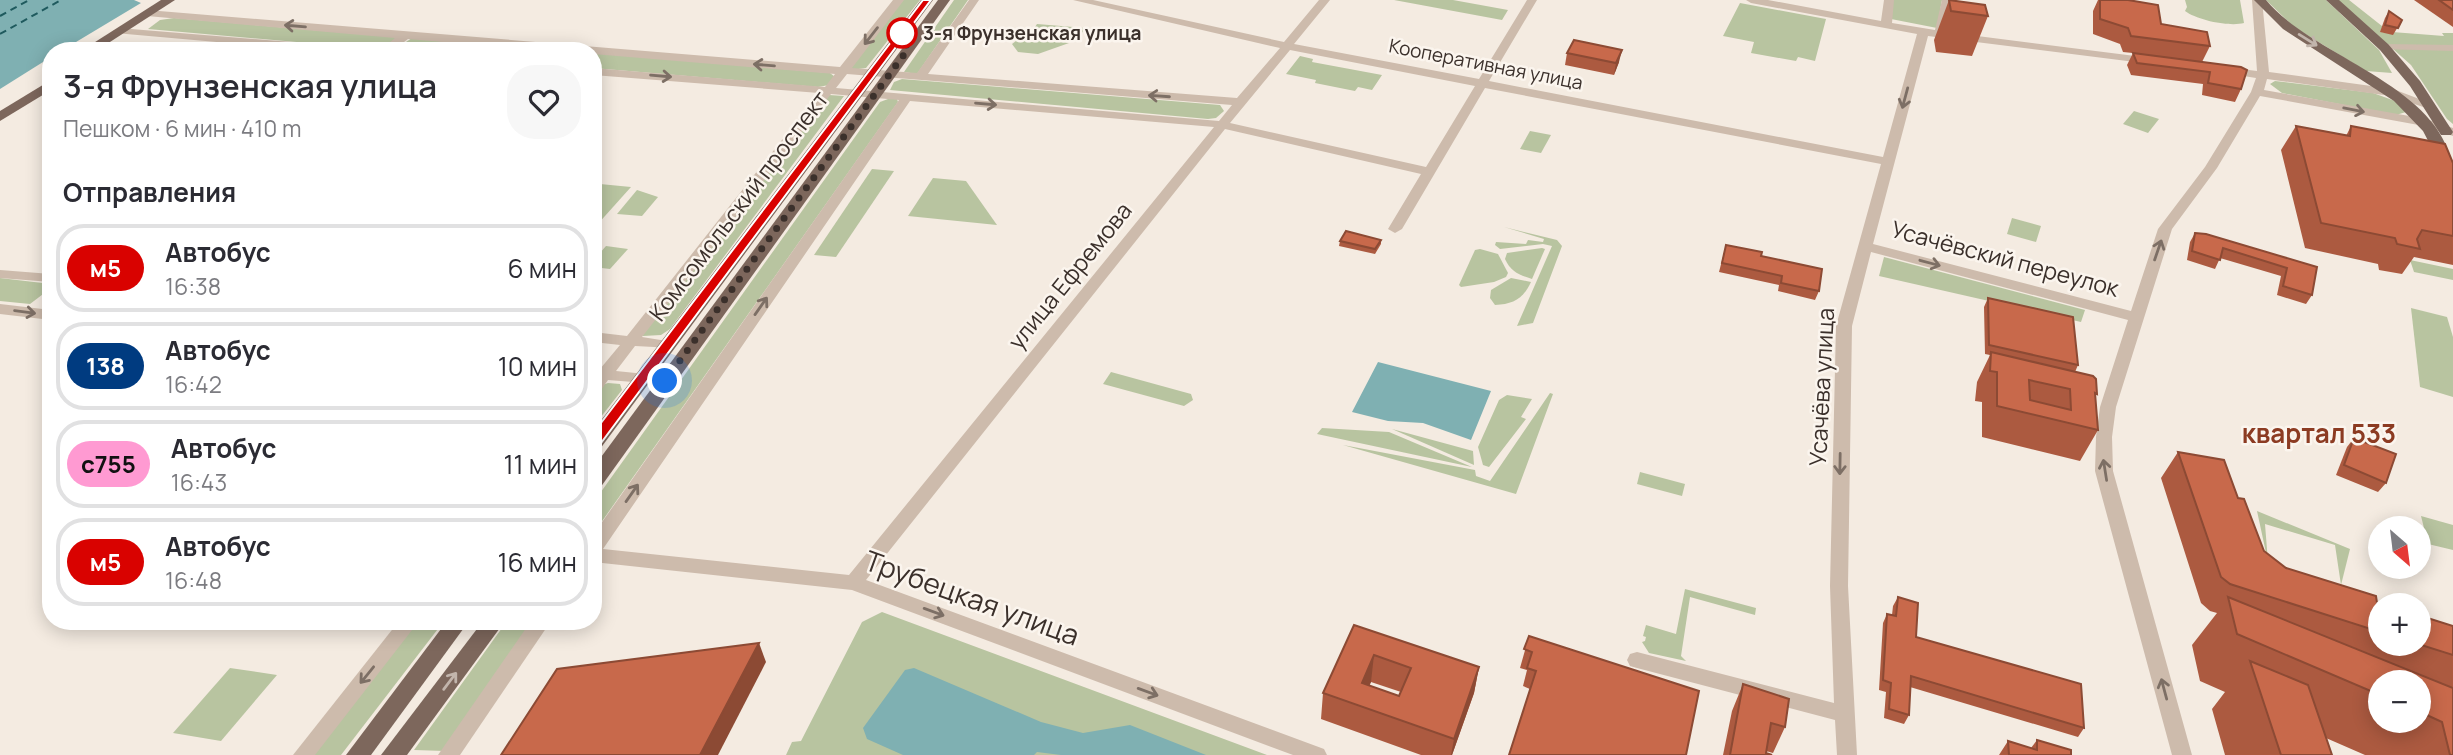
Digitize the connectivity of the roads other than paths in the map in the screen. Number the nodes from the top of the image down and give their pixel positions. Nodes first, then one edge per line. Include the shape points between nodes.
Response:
1 (170, 0) edge
2 (185, 0) edge
3 (899, 0) edge
4 (927, 0) edge
5 (944, 0) edge
6 (974, 0) edge
7 (1078, 0) edge
8 (1325, 0) edge
9 (1532, 0) edge
10 (1751, 0) edge
11 (1889, 0) edge
12 (1947, 0) edge
13 (2259, 0) edge
14 (2332, 0) edge
15 (147, 13) junction
16 (161, 14) junction
17 (1886, 25) junction
18 (119, 31) junction
19 (133, 32) junction
20 (1931, 33) junction
21 (406, 36) junction
22 (101, 42) edge
23 (117, 42) edge
24 (255, 42) edge
25 (398, 42) edge
26 (480, 42) edge
27 (1287, 46) junction
28 (2384, 47) junction
29 (2453, 48) edge
30 (602, 52) edge
31 (2159, 62) edge
32 (2213, 69) edge
33 (2403, 70) junction
34 (602, 72) edge
35 (843, 72) junction
36 (2361, 72) junction
37 (871, 74) junction
38 (889, 75) junction
39 (920, 77) junction
40 (42, 79) edge
41 (1483, 83) junction
42 (2260, 83) junction
43 (42, 90) edge
44 (828, 90) junction
45 (857, 93) junction
46 (2393, 93) junction
47 (875, 94) junction
48 (907, 97) junction
49 (1240, 102) junction
50 (2429, 105) junction
51 (0, 106) edge
52 (0, 117) edge
53 (1222, 124) junction
54 (2440, 126) edge
55 (2453, 144) edge
56 (1888, 162) junction
57 (1430, 172) junction
58 (2453, 175) edge
59 (1395, 229) dead end
60 (1864, 246) junction
61 (0, 274) edge
62 (42, 277) edge
63 (0, 309) edge
64 (42, 314) edge
65 (2135, 317) junction
66 (602, 338) edge
67 (631, 341) junction
68 (667, 345) junction
69 (602, 371) edge
70 (602, 374) edge
71 (642, 379) junction
72 (665, 381) junction
73 (602, 432) edge
74 (602, 470) edge
75 (602, 536) edge
76 (602, 556) edge
77 (853, 583) junction
78 (403, 630) edge
79 (452, 630) edge
80 (490, 630) edge
81 (536, 630) edge
82 (1637, 660) dead end
83 (1845, 714) junction
84 (303, 755) edge
85 (358, 755) edge
86 (393, 755) edge
87 (448, 755) edge
88 (1317, 755) edge
89 (1847, 755) edge
90 (2182, 755) edge

1 - 15 main road
2 - 16 main road
3 -> 35 street, Комсомольский проспект
4 - 37 main road, Комсомольский проспект
5 - 38 main road, Комсомольский проспект
6 - 39 street
7 - 27 street, Кооперативная улица
8 - 27 street, улица Ефремова
9 - 41 street
10 - 17 street
11 - 17 street
12 - 20 street, Усачёва улица
13 -> 36 main road via 2294,31
13 - 42 street
14 - 28 main road
15 - 16 street
15 - 18 main road
16 - 19 main road
21 -> 16 street
17 - 20 street
18 - 19 street
18 - 22 main road
19 - 23 main road
19 - 24 street
20 - 31 street
20 -> 56 street, Усачёва улица
21 - 25 street
21 - 26 street
27 - 41 street, Кооперативная улица
27 - 49 street, улица Ефремова
28 - 29 street
28 - 33 main road
35 -> 30 street
32 - 42 street via 2239,72
33 - 36 street via 2403,81 2395,85
33 - 50 main road
34 -> 44 street
35 - 37 street
35 - 44 street, Комсомольский проспект
36 - 46 main road
37 - 38 street
37 - 45 main road, Комсомольский проспект
38 - 39 street
38 - 47 main road, Комсомольский проспект
49 -> 39 street
40 - 51 main road
41 - 56 street, Кооперативная улица
41 - 57 street
42 - 46 street
42 -> 54 street via 2287,97
65 -> 42 street via 2165,229 2211,168
43 - 52 main road
44 - 45 street
44 - 67 street, Комсомольский проспект
45 - 47 street
45 - 68 main road, Комсомольский проспект
46 - 50 street
46 - 54 main road
47 - 48 street
47 - 72 main road, Комсомольский проспект
48 -> 53 street
75 -> 48 street
49 - 53 street, улица Ефремова
50 - 54 main road
53 - 57 street
53 - 77 street, улица Ефремова
54 - 55 main road
54 - 58 main road via 2442,148
56 - 60 street, Усачёва улица
57 - 59 street
60 -> 65 street, Усачёвский переулок
60 -> 83 street, Усачёва улица via 1844,326 1839,561
61 - 62 street
63 -> 64 street
90 -> 65 street via 2103,464 2108,407
66 - 67 street
67 - 68 street
67 - 69 street, Комсомольский проспект
68 - 71 main road, Комсомольский проспект
70 - 71 street
71 - 72 street
71 - 73 main road, Комсомольский проспект
72 - 74 main road, Комсомольский проспект
76 - 77 street, Трубецкая улица
77 -> 88 street, Трубецкая улица
78 -> 84 street
79 - 85 main road
86 -> 80 main road
81 - 87 street
82 - 83 street
83 - 89 street, Усачёва улица

